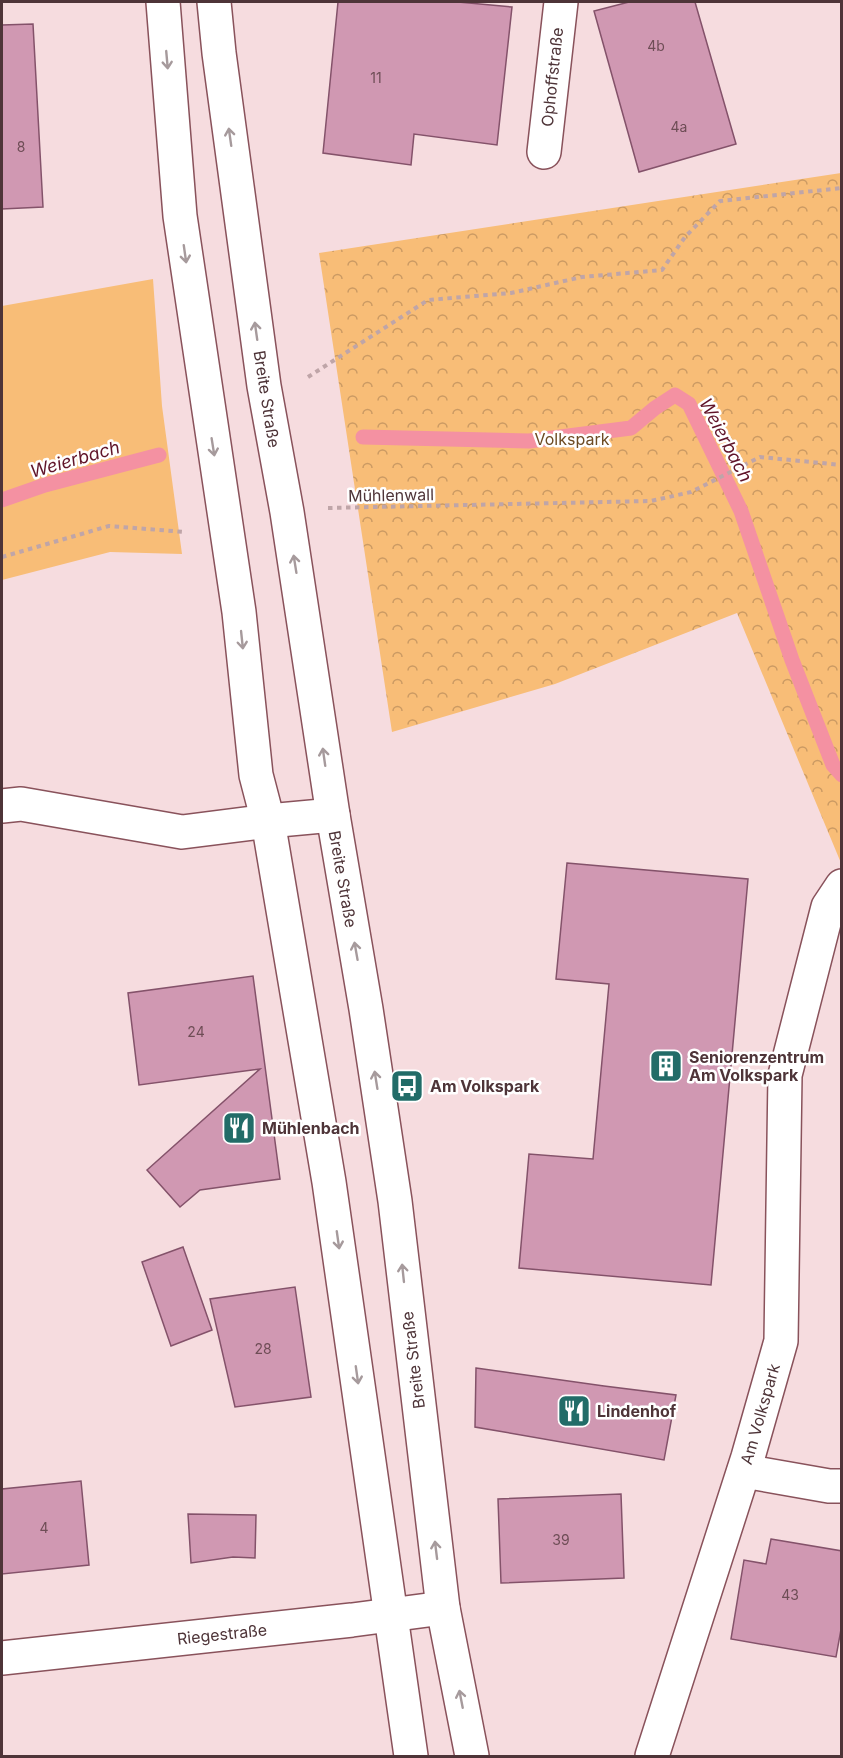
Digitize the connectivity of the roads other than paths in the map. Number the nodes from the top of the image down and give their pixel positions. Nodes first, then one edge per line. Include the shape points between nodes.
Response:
1 (163, 2) edge
2 (214, 2) edge
3 (561, 2) edge
4 (544, 152) dead end
5 (2, 806) edge
6 (333, 815) junction
7 (268, 821) junction
8 (842, 886) edge
9 (746, 1464) junction
10 (842, 1486) edge
11 (442, 1608) junction
12 (392, 1616) junction
13 (2, 1658) edge
14 (411, 1756) edge
15 (472, 1756) edge
16 (652, 1756) edge

1 -> 7 main road via 180,216 239,612 256,775
6 -> 2 main road, Breite Straße via 264,386
3 - 4 main road, Ophoffstraße
5 - 7 main road via 21,804 182,832
6 - 7 main road
11 -> 6 main road, Breite Straße via 395,1201
7 -> 12 main road via 329,1182
8 - 9 main road, Am Volkspark via 828,908 785,1075 781,1341
9 - 10 main road
9 - 16 main road, Am Volkspark
11 - 12 main road, Riegestraße
15 -> 11 main road, Breite Straße
12 - 13 main road, Riegestraße
12 - 14 main road

